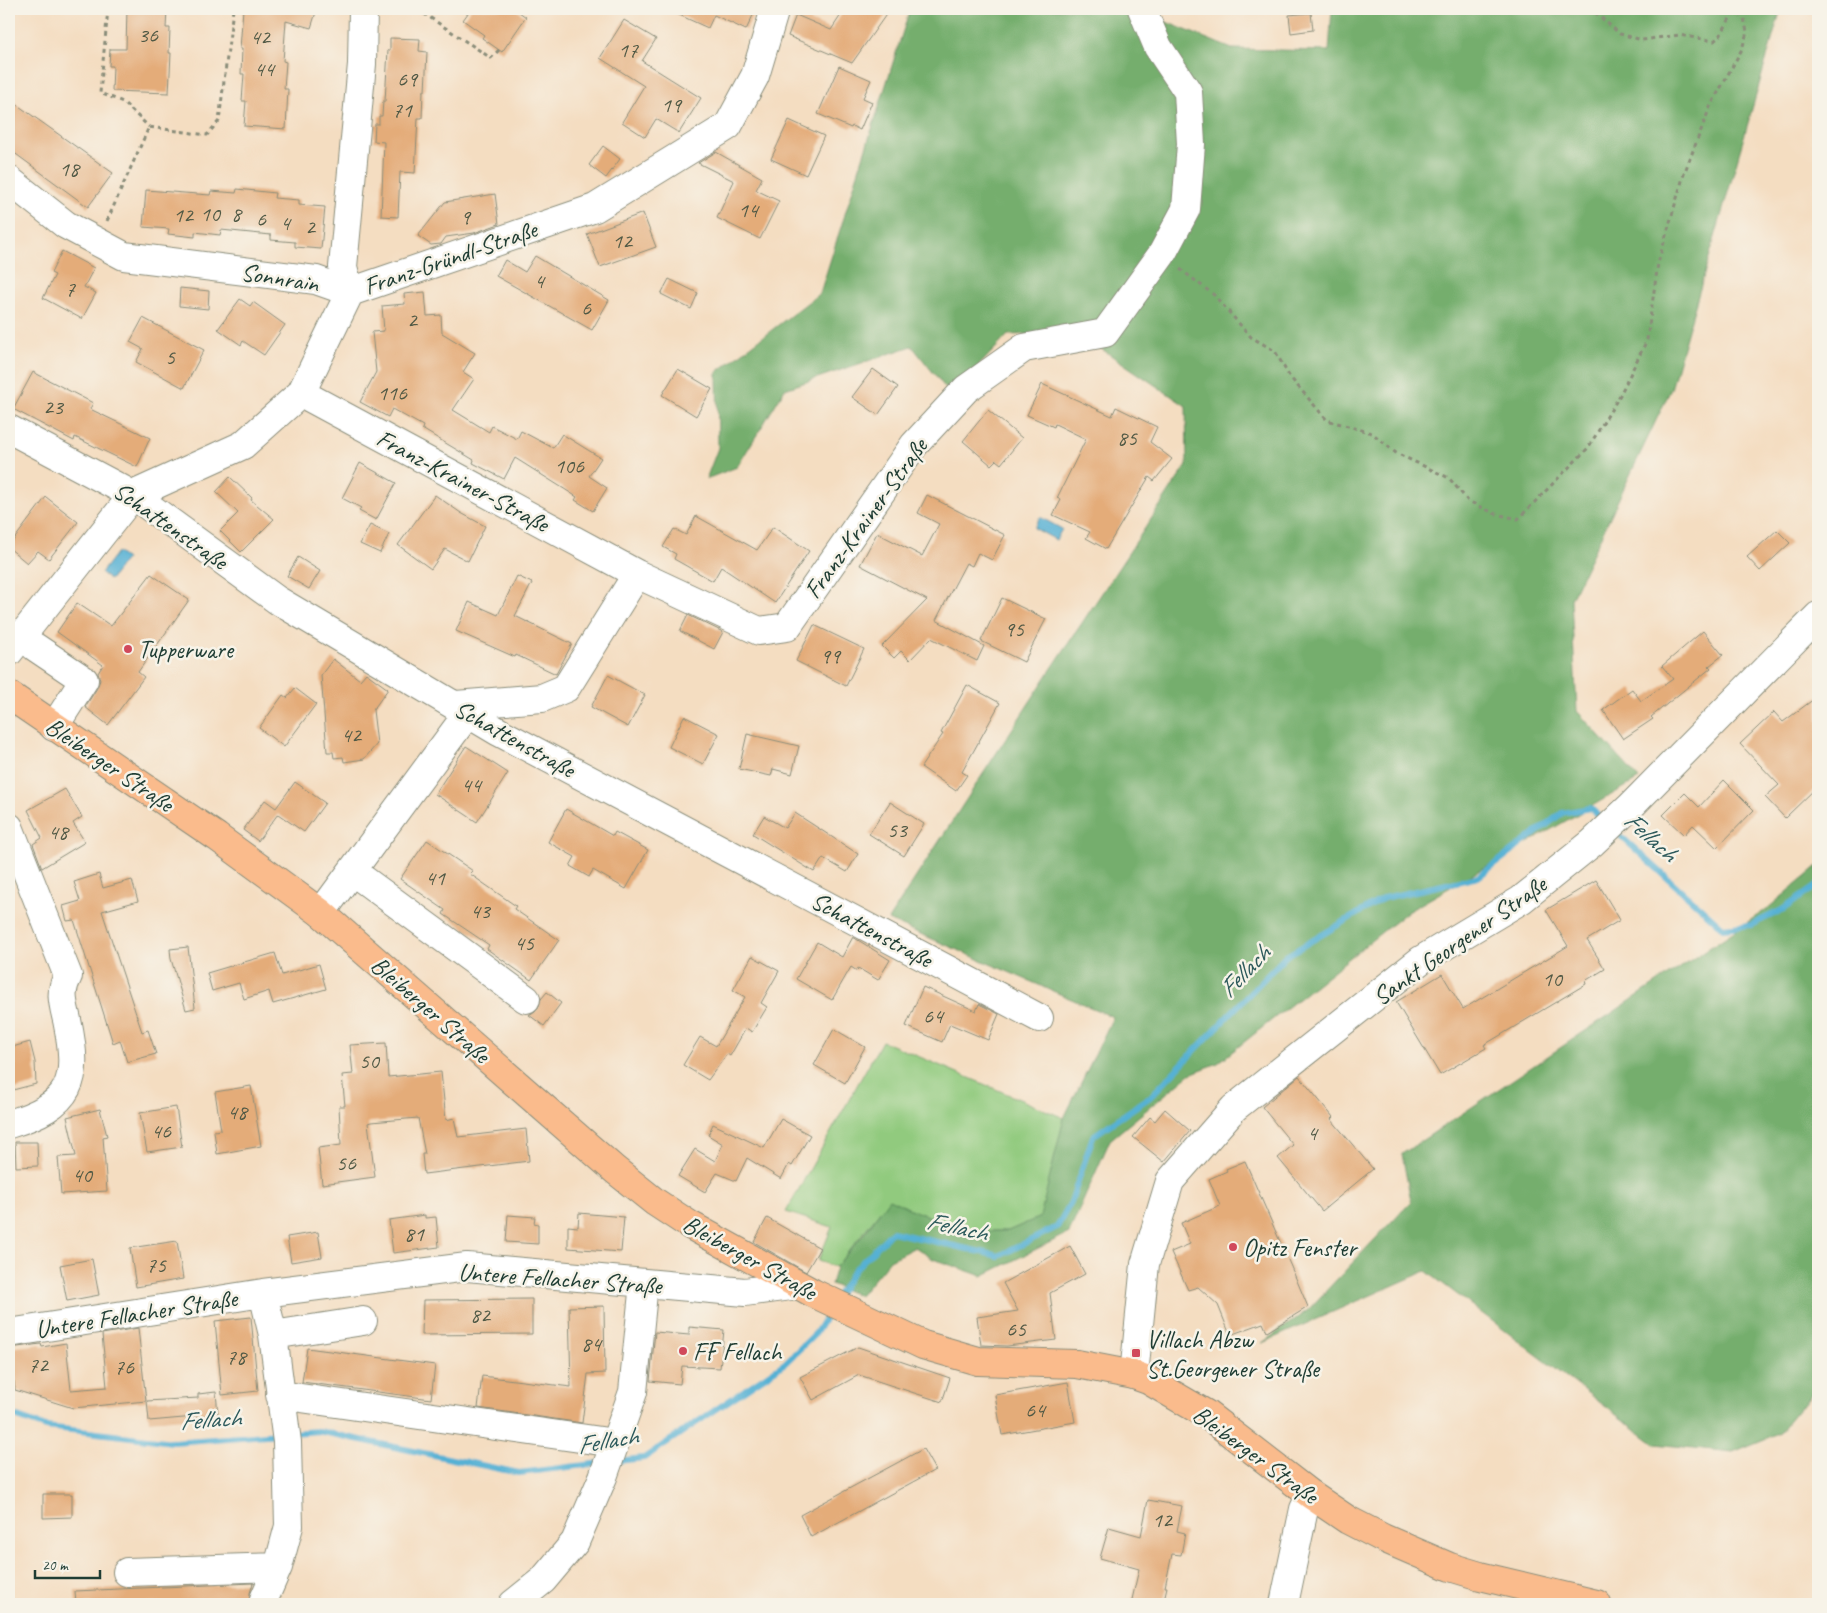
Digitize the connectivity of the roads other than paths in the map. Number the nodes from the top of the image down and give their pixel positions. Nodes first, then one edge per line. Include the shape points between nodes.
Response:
1 (363, 9) edge
2 (775, 9) edge
3 (1142, 9) edge
4 (9, 180) edge
5 (350, 292) junction
6 (301, 393) junction
7 (9, 429) edge
8 (133, 495) junction
9 (637, 574) junction
10 (1818, 616) edge
11 (22, 649) edge
12 (9, 695) edge
13 (462, 709) junction
14 (54, 727) junction
15 (9, 826) edge
16 (352, 871) junction
17 (321, 913) junction
18 (526, 999) dead end
19 (1039, 1018) dead end
20 (9, 1124) edge
21 (644, 1283) junction
22 (805, 1289) junction
23 (263, 1293) junction
24 (363, 1321) dead end
25 (9, 1333) edge
26 (273, 1336) junction
27 (1134, 1374) junction
28 (281, 1404) junction
29 (614, 1447) junction
30 (1311, 1495) junction
31 (278, 1567) junction
32 (127, 1572) dead end
33 (264, 1599) dead end
34 (513, 1604) edge
35 (1284, 1604) edge
36 (1597, 1604) edge

1 - 5 street, Sonnrain via 362,64 343,267
2 - 5 street, Franz-Gründl-Straße via 755,76 728,126 595,208
3 - 9 street, Franz-Krainer-Straße via 1158,47 1188,92 1192,144 1186,209 1162,254 1105,332 1024,348 966,389 914,445 787,627 759,631
4 - 5 street, Sonnrain via 66,225 124,256 316,280
5 - 6 street, Franz-Gründl-Straße
6 - 8 street, Franz-Gründl-Straße via 243,445
6 - 9 street, Franz-Krainer-Straße
7 - 8 street, Schattenstraße
8 - 11 street, Franz-Gründl-Straße
8 - 13 street, Schattenstraße via 277,600
9 - 13 street via 566,688 542,698
10 - 27 street, Sankt Georgener Straße via 1592,843 1521,900 1421,960 1234,1108 1170,1181 1145,1264
11 - 14 street via 84,680
12 - 14 main road, Bleiberger Straße
13 - 16 street
13 - 19 street, Schattenstraße via 499,732
14 - 17 main road, Bleiberger Straße via 217,837
15 - 20 street via 68,976 62,996 73,1054 69,1086 59,1098 47,1109
16 - 17 street
16 - 18 street
17 - 22 main road, Bleiberger Straße via 655,1202 690,1226
21 - 22 street, Untere Fellacher Straße via 745,1292
21 - 23 street, Untere Fellacher Straße via 467,1267
21 - 29 street via 633,1392
22 - 27 main road, Bleiberger Straße via 923,1344 978,1361 1077,1364
23 - 25 street, Untere Fellacher Straße
23 - 26 street, Untere Fellacher Straße
24 - 26 street
26 - 28 street, Untere Fellacher Straße
27 - 30 main road, Bleiberger Straße via 1206,1414
28 - 29 street
28 - 31 street, Untere Fellacher Straße via 287,1442 289,1526
29 - 34 street via 575,1542 543,1580
30 - 35 street via 1301,1521
30 - 36 main road, Bleiberger Straße via 1348,1520 1427,1558 1480,1576
31 - 32 street
31 - 33 street

